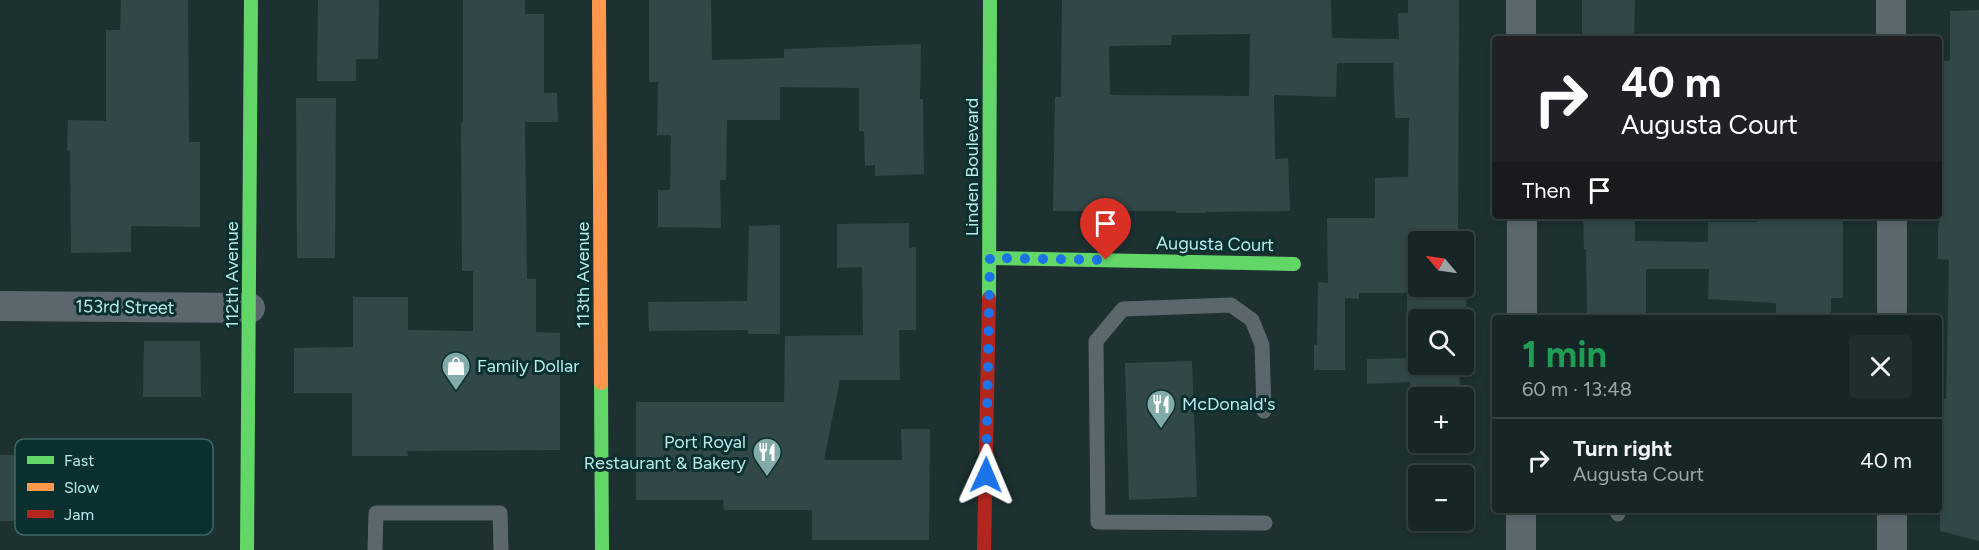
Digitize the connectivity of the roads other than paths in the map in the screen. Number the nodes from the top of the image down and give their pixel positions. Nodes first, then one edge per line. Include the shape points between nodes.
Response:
1 (251, 0) edge
2 (599, 0) edge
3 (990, 0) edge
4 (1521, 0) edge
5 (1892, 0) edge
6 (1521, 36) edge
7 (1892, 36) edge
8 (1522, 219) edge
9 (1892, 219) edge
10 (990, 258) junction
11 (1294, 264) dead end
12 (0, 306) edge
13 (250, 308) junction
14 (1522, 315) edge
15 (1892, 315) edge
16 (1264, 411) dead end
17 (1521, 513) edge
18 (1892, 513) edge
19 (1265, 523) dead end
20 (247, 550) edge
21 (375, 550) edge
22 (501, 550) edge
23 (602, 550) edge
24 (984, 550) edge
25 (1521, 550) edge
26 (1892, 550) edge

1 - 13 street, 112th Avenue
2 - 23 street, 113th Avenue
3 - 10 street, Linden Boulevard
4 - 6 street
5 - 7 street
8 - 14 street
9 - 15 street
10 - 11 street, Augusta Court
10 - 24 street, Linden Boulevard
12 - 13 street, 153rd Street
13 - 20 street, 112th Avenue
16 - 19 lane via 1262,345 1252,320 1231,305 1123,309 1096,341 1098,522
17 - 25 street
18 - 26 street
21 - 22 lane via 376,513 500,513

